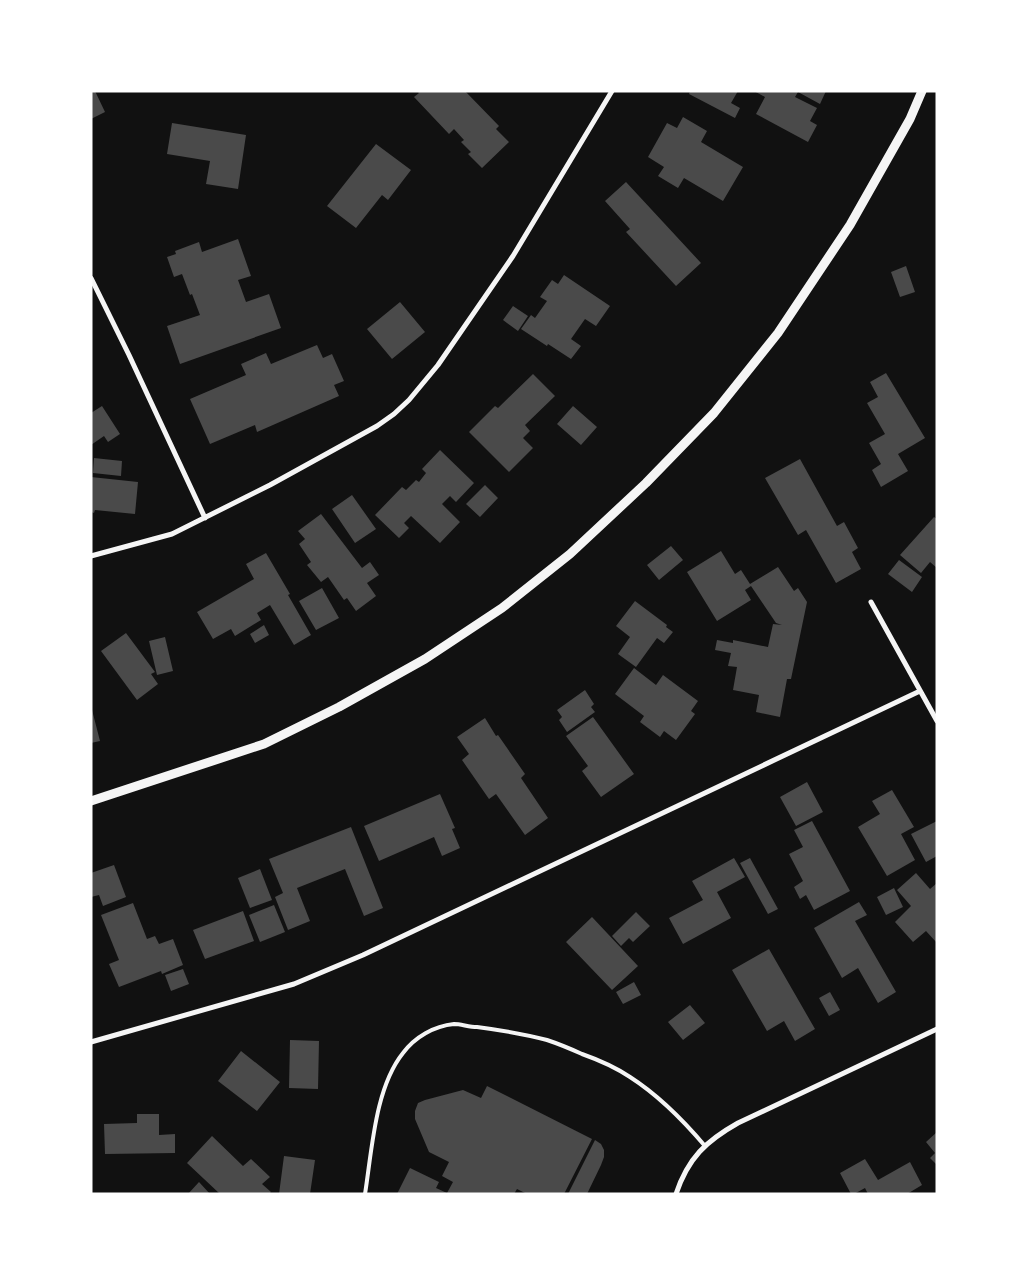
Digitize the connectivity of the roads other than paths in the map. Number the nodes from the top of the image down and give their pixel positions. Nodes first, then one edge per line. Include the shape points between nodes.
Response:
1 (612, 91) edge
2 (922, 91) edge
3 (91, 278) edge
4 (204, 518) junction
5 (91, 556) edge
6 (871, 602) dead end
7 (920, 691) junction
8 (937, 721) edge
9 (91, 801) edge
10 (937, 1029) edge
11 (91, 1042) edge
12 (705, 1146) junction
13 (365, 1194) edge
14 (676, 1194) edge

1 - 4 street via 512,256 438,364 409,400 377,426
2 - 9 street via 910,119 850,225 778,333 714,413 570,554 502,608 433,654 339,707 264,744
3 - 4 street
4 - 5 street via 172,534
6 - 7 street
7 - 8 street
7 - 11 street via 363,955 294,984
10 - 12 street via 738,1123
12 - 13 lane via 652,1092 602,1062 548,1041 455,1024 422,1035 402,1053 394,1066 377,1116
12 - 14 street via 692,1161

